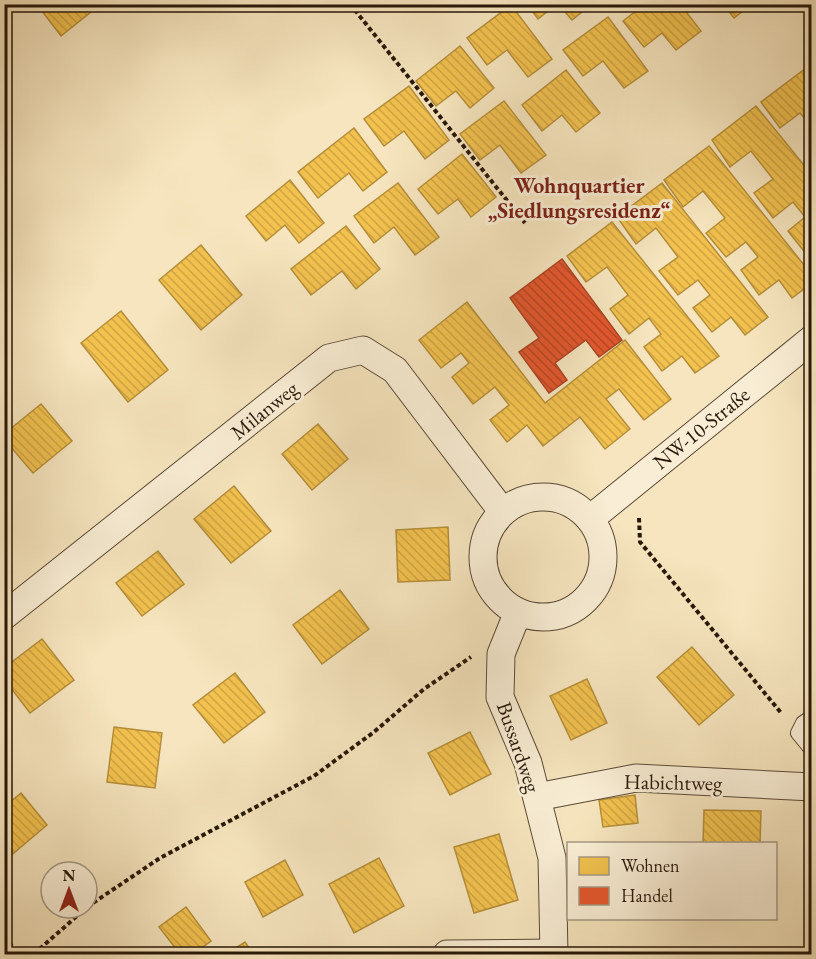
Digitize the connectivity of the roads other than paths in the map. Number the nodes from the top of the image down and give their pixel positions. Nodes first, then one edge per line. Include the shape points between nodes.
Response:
1 (812, 339) edge
2 (502, 511) junction
3 (590, 519) junction
4 (518, 612) junction
5 (4, 616) edge
6 (812, 717) edge
7 (812, 750) edge
8 (812, 787) edge
9 (537, 797) junction
10 (447, 954) edge
11 (554, 954) edge

1 - 3 street, NW-10-Straße
2 - 3 street via 523,499 548,496 571,503
2 - 4 street via 488,531 482,555 486,578 499,598
2 - 5 street, Milanweg via 395,370 363,350 329,358
3 - 4 street via 602,543 603,569 591,594 571,611 544,617
4 - 9 street, Bussardweg via 501,654 500,697 528,763
6 - 7 lane via 798,733
8 - 9 street, Habichtweg via 636,778
9 - 11 street, Bussardweg via 552,858
10 - 11 street

